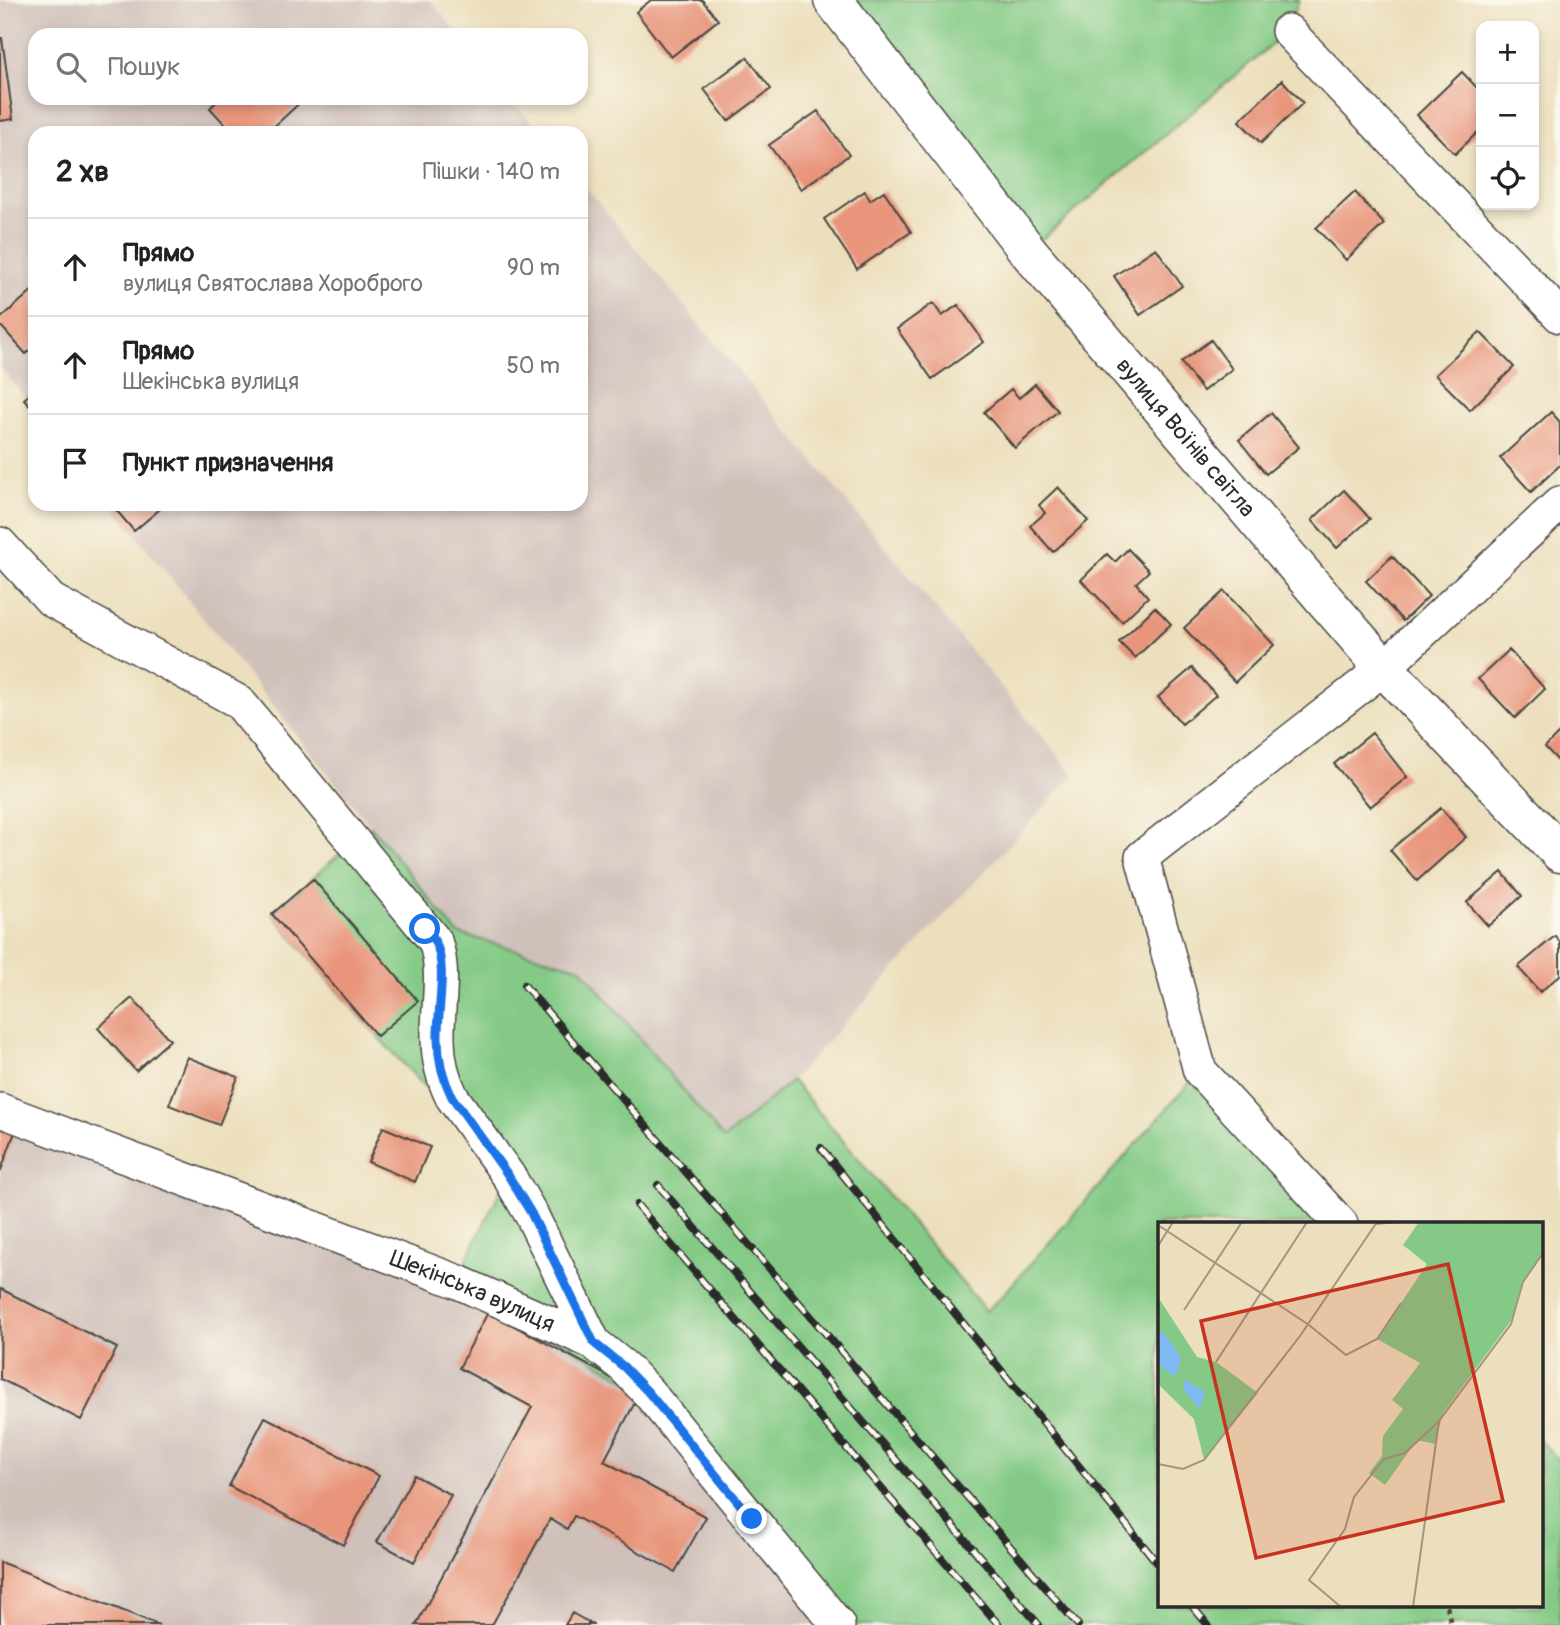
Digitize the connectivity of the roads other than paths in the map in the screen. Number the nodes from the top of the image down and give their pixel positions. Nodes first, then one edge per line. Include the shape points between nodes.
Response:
1 (833, 0) edge
2 (1288, 31) dead end
3 (1560, 316) edge
4 (1560, 503) edge
5 (0, 544) edge
6 (1384, 668) junction
7 (1560, 853) edge
8 (0, 1110) edge
9 (1339, 1222) edge
10 (594, 1343) junction
11 (838, 1625) edge

1 - 6 street, вулиця Воїнів світла via 1028,251
2 - 3 street
4 - 6 street
5 - 10 street via 51,600 239,702 435,941 441,965 439,1053 446,1083 531,1213
6 - 7 street, вулиця Воїнів світла
6 - 9 street via 1142,857 1200,1071
8 - 10 street, Шекінська вулиця via 456,1281
10 - 11 street, Шекінська вулиця via 648,1392

